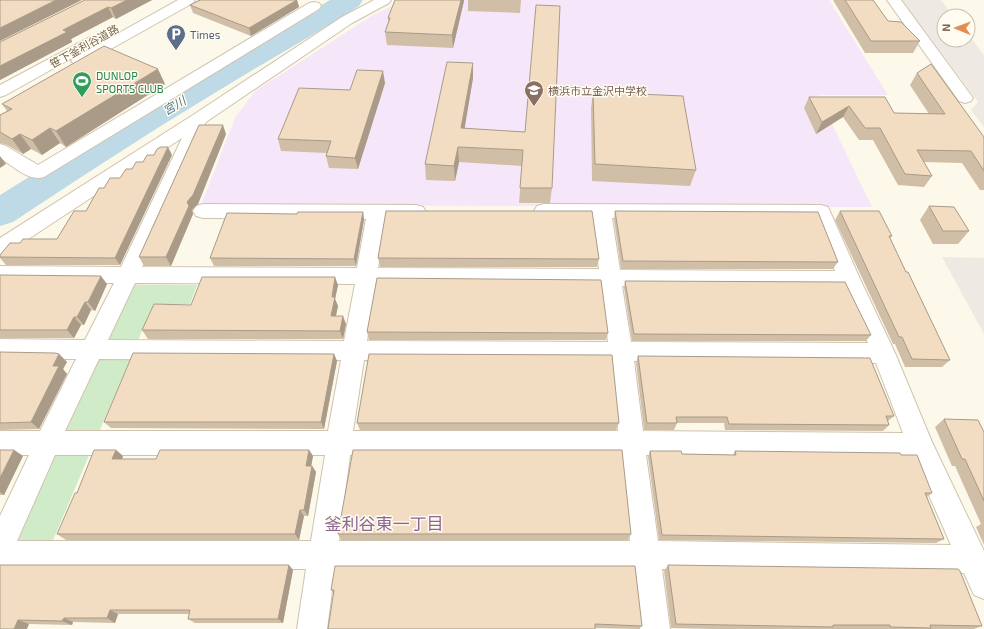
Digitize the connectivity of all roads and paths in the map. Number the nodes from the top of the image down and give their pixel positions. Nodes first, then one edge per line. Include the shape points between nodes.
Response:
1 (168, 0) edge
2 (188, 0) edge
3 (195, 0) edge
4 (384, 0) edge
5 (894, 0) edge
6 (306, 3) edge
7 (162, 15) junction
8 (0, 92) edge
9 (965, 98) dead end
10 (0, 105) edge
11 (199, 119) junction
12 (0, 150) edge
13 (203, 211) dead end
14 (529, 211) edge
15 (601, 211) junction
16 (377, 212) junction
17 (433, 212) edge
18 (0, 248) edge
19 (0, 274) edge
20 (128, 276) junction
21 (366, 277) junction
22 (610, 278) junction
23 (849, 279) junction
24 (0, 350) edge
25 (93, 350) junction
26 (355, 352) junction
27 (621, 352) junction
28 (884, 353) junction
29 (0, 443) edge
30 (47, 443) junction
31 (339, 443) junction
32 (631, 443) junction
33 (920, 445) junction
34 (0, 547) edge
35 (0, 555) edge
36 (646, 555) junction
37 (323, 556) junction
38 (972, 559) junction
39 (984, 585) edge
40 (312, 629) edge
41 (655, 629) edge

1 - 8 street, 笹下釜利谷道路
2 - 7 street, 笹下釜利谷道路
3 - 7 street
4 - 11 street via 347,20
5 - 9 street
6 - 12 street via 38,173
7 - 10 street, 笹下釜利谷道路
11 - 18 street
11 - 20 street
13 - 16 street
14 - 15 street
15 - 22 street
15 - 23 street via 821,212
16 - 17 street
16 - 21 street
19 - 20 street
20 - 21 street
20 - 25 street
21 - 22 street
21 - 26 street
22 - 23 street
22 - 27 street
23 - 28 street
24 - 25 street
25 - 26 street
25 - 30 street
26 - 27 street
26 - 31 street
27 - 28 street
27 - 32 street
28 - 33 street
29 - 30 street
30 - 31 street
30 - 34 street
31 - 32 street
31 - 37 street
32 - 33 street
32 - 36 street
33 - 38 street
35 - 37 street
36 - 37 street
36 - 38 street
36 - 41 street
37 - 40 street
38 - 39 street

